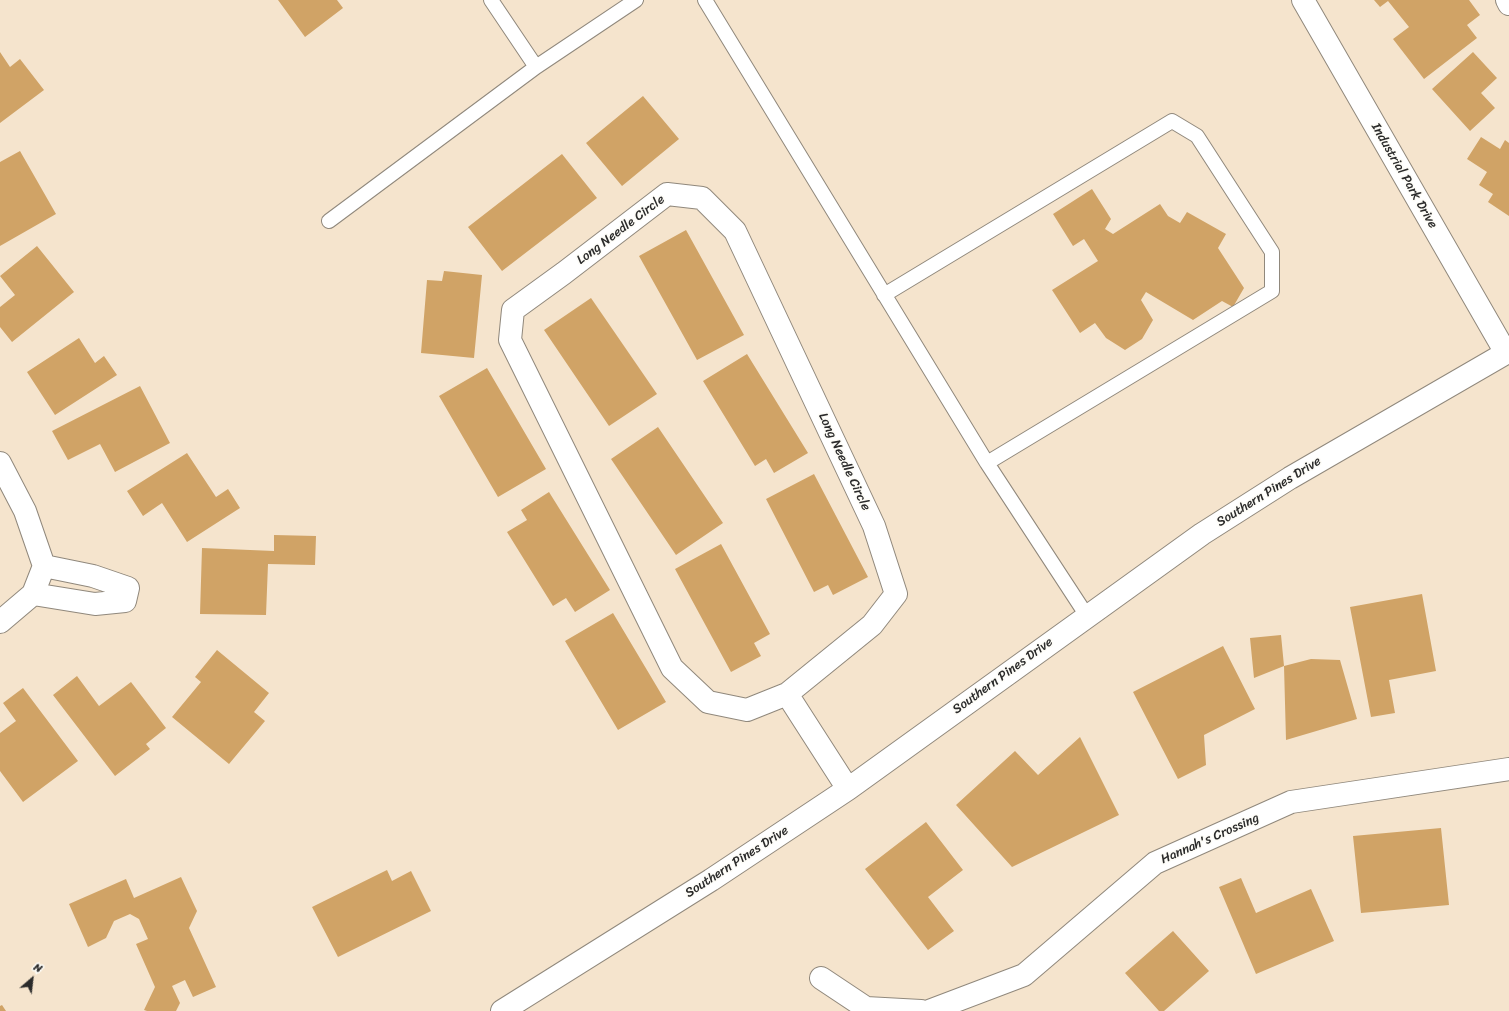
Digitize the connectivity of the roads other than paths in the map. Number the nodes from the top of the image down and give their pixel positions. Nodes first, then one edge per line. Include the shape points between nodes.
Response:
1 (491, 0) edge
2 (636, 0) edge
3 (705, 0) edge
4 (1303, 0) edge
5 (1507, 0) edge
6 (1509, 4) edge
7 (536, 67) junction
8 (329, 221) dead end
9 (884, 295) junction
10 (1507, 352) edge
11 (0, 463) edge
12 (987, 464) junction
13 (44, 566) junction
14 (33, 594) junction
15 (1087, 616) junction
16 (0, 622) edge
17 (787, 694) junction
18 (1509, 769) edge
19 (848, 789) junction
20 (821, 978) dead end
21 (502, 1011) edge
22 (921, 1011) edge
23 (929, 1011) edge

1 - 7 lane
2 - 7 lane
3 - 9 lane
4 - 10 street, Industrial Park Drive
5 - 6 street
7 - 8 lane
9 - 12 lane
9 - 12 lane via 1172,121 1196,136 1272,252 1272,291
10 - 15 street, Southern Pines Drive via 1290,478 1202,534
11 - 13 street via 25,511
12 - 15 lane
13 - 14 street
13 - 14 street via 93,576 128,588 125,601 95,604
14 - 16 street
15 - 19 street, Southern Pines Drive
17 - 17 street, Long Needle Circle via 747,710 708,702 672,668 510,340 513,310 667,194 702,198 735,231 874,526 896,594 872,625
17 - 19 street
18 - 23 street, Hannah's Crossing via 1291,802 1155,863 1024,976
19 - 21 street, Southern Pines Drive via 711,880
20 - 22 street via 866,1008

